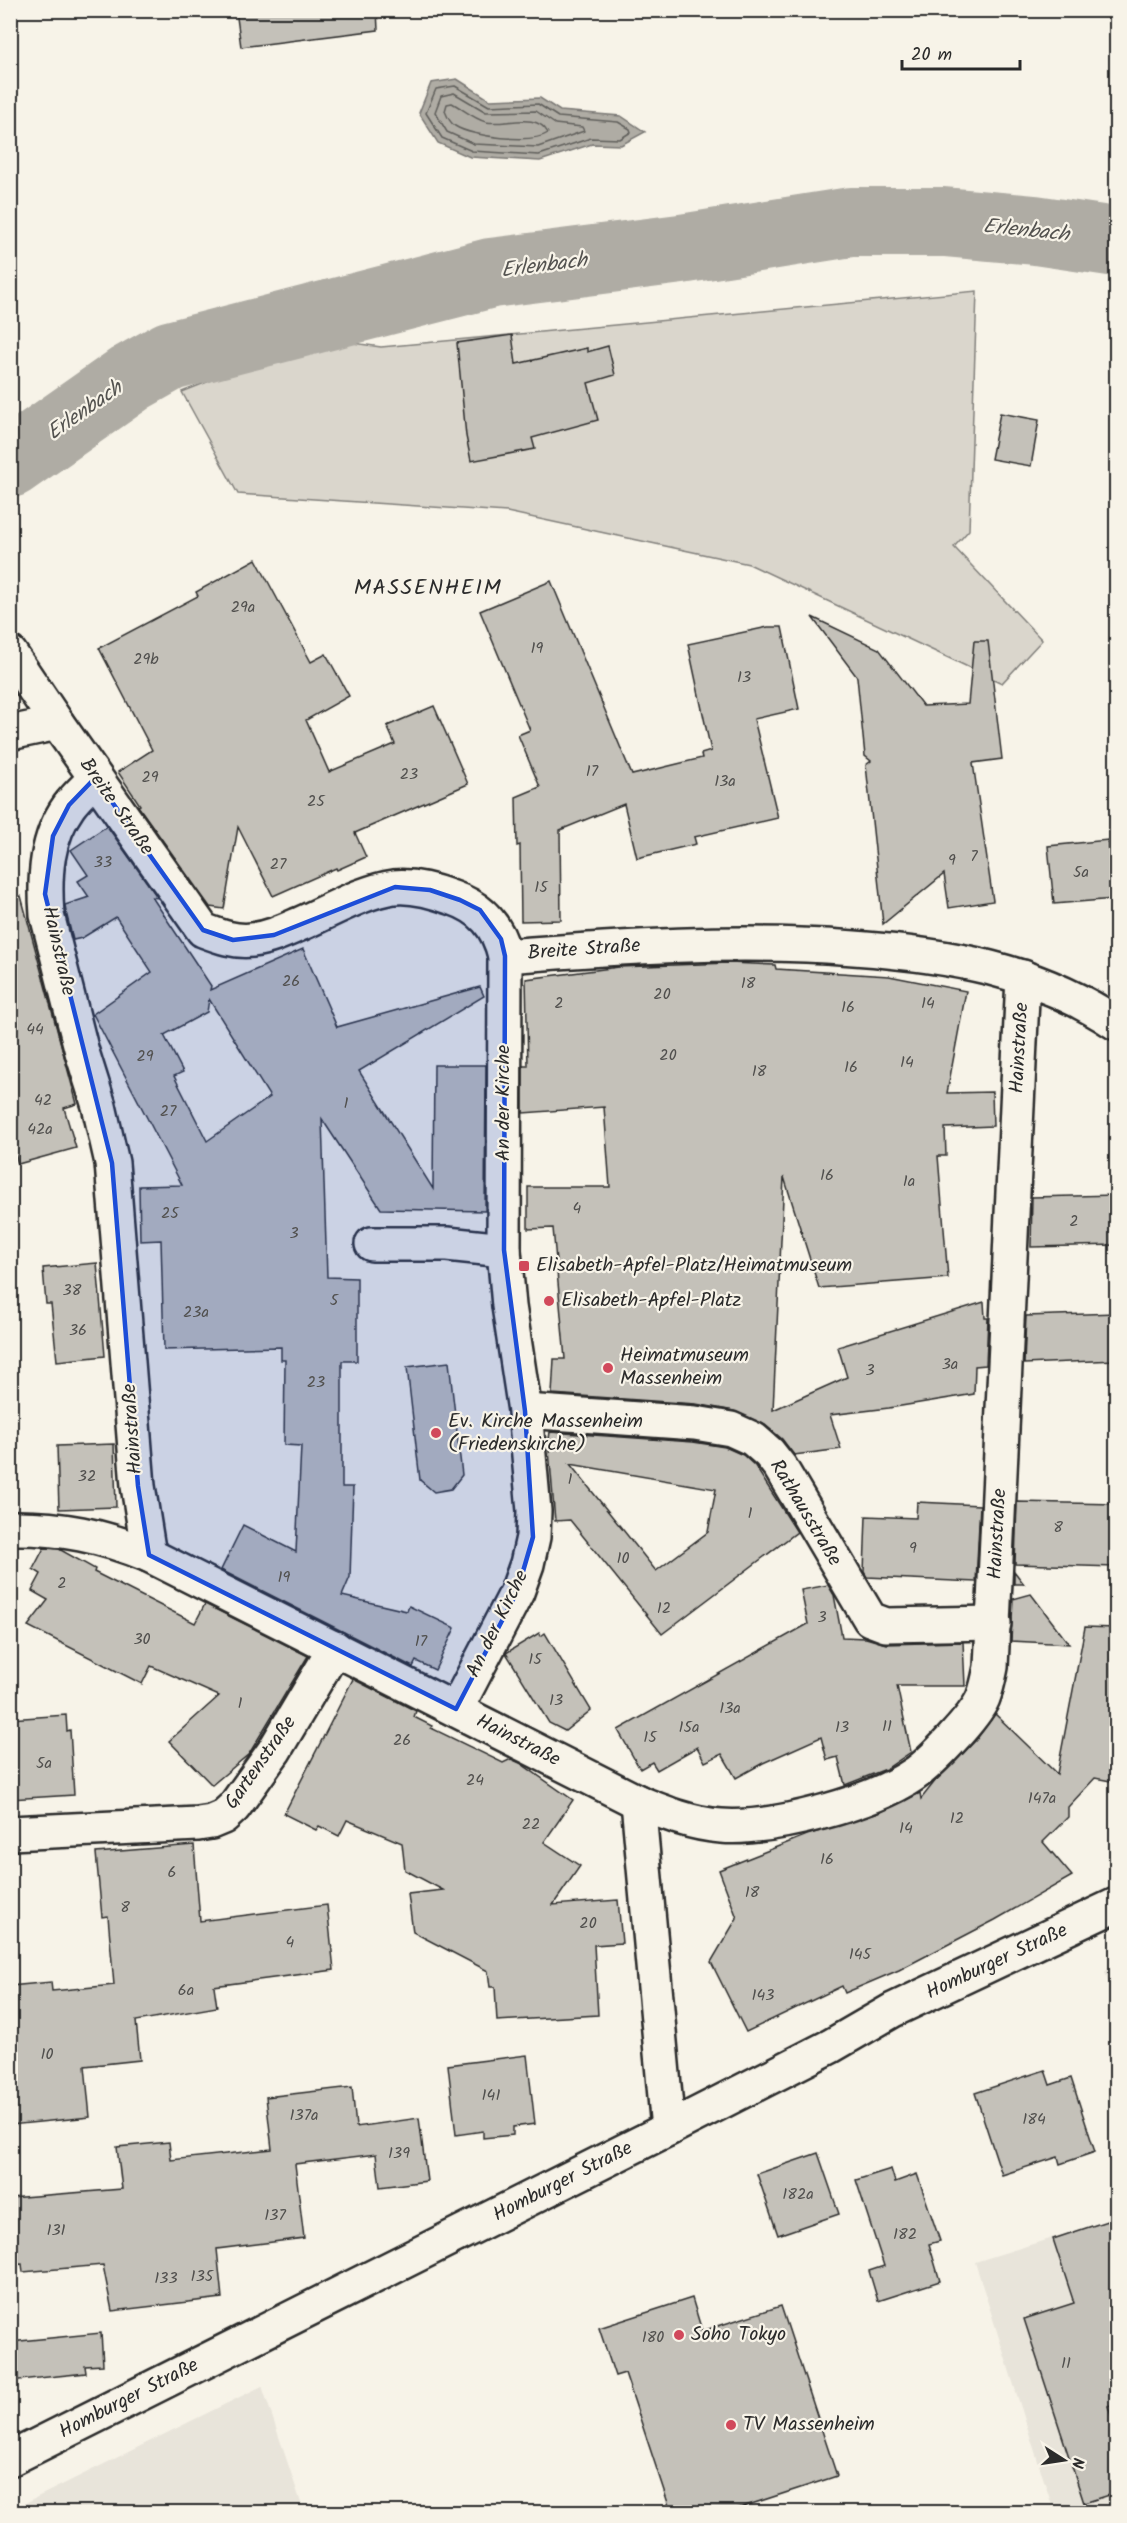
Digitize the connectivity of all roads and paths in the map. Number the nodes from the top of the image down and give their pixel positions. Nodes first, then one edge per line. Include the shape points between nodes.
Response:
1 (10, 652) edge
2 (57, 723) junction
3 (10, 733) edge
4 (95, 778) junction
5 (505, 956) junction
6 (1023, 976) junction
7 (1116, 1023) edge
8 (372, 1244) dead end
9 (504, 1250) junction
10 (525, 1411) junction
11 (10, 1528) edge
12 (149, 1555) junction
13 (994, 1623) junction
14 (335, 1648) junction
15 (456, 1709) junction
16 (638, 1802) junction
17 (10, 1833) edge
18 (1116, 1905) edge
19 (668, 2129) junction
20 (10, 2459) edge

1 - 2 street, Breite Straße
2 - 3 street
2 - 4 street, Breite Straße
4 - 5 street, Breite Straße via 203,930 233,940 274,936 376,891 414,888 460,900 480,910 494,925
4 - 12 street, Hainstraße via 69,806 54,836 45,869 45,894 47,915 112,1163 138,1486
5 - 6 street, Breite Straße via 651,945 797,944 918,952
5 - 9 street, An der Kirche
6 - 7 street, Breite Straße
6 - 13 street, Hainstraße
8 - 9 street via 447,1244
9 - 10 street, An der Kirche
10 - 13 street, Rathausstraße via 695,1423 730,1429 753,1439 780,1467 870,1619 886,1625
10 - 15 street, An der Kirche via 534,1511 527,1564 517,1592
11 - 12 street via 89,1534
12 - 14 street, Hainstraße
13 - 16 street, Hainstraße via 991,1667 983,1699 933,1757 898,1784 776,1824 742,1827 672,1816
14 - 15 street, Hainstraße
14 - 17 street, Gartenstraße via 274,1751 223,1817 198,1824
15 - 16 street, Hainstraße
16 - 19 street
18 - 19 street, Homburger Straße via 893,2010
19 - 20 street, Homburger Straße

